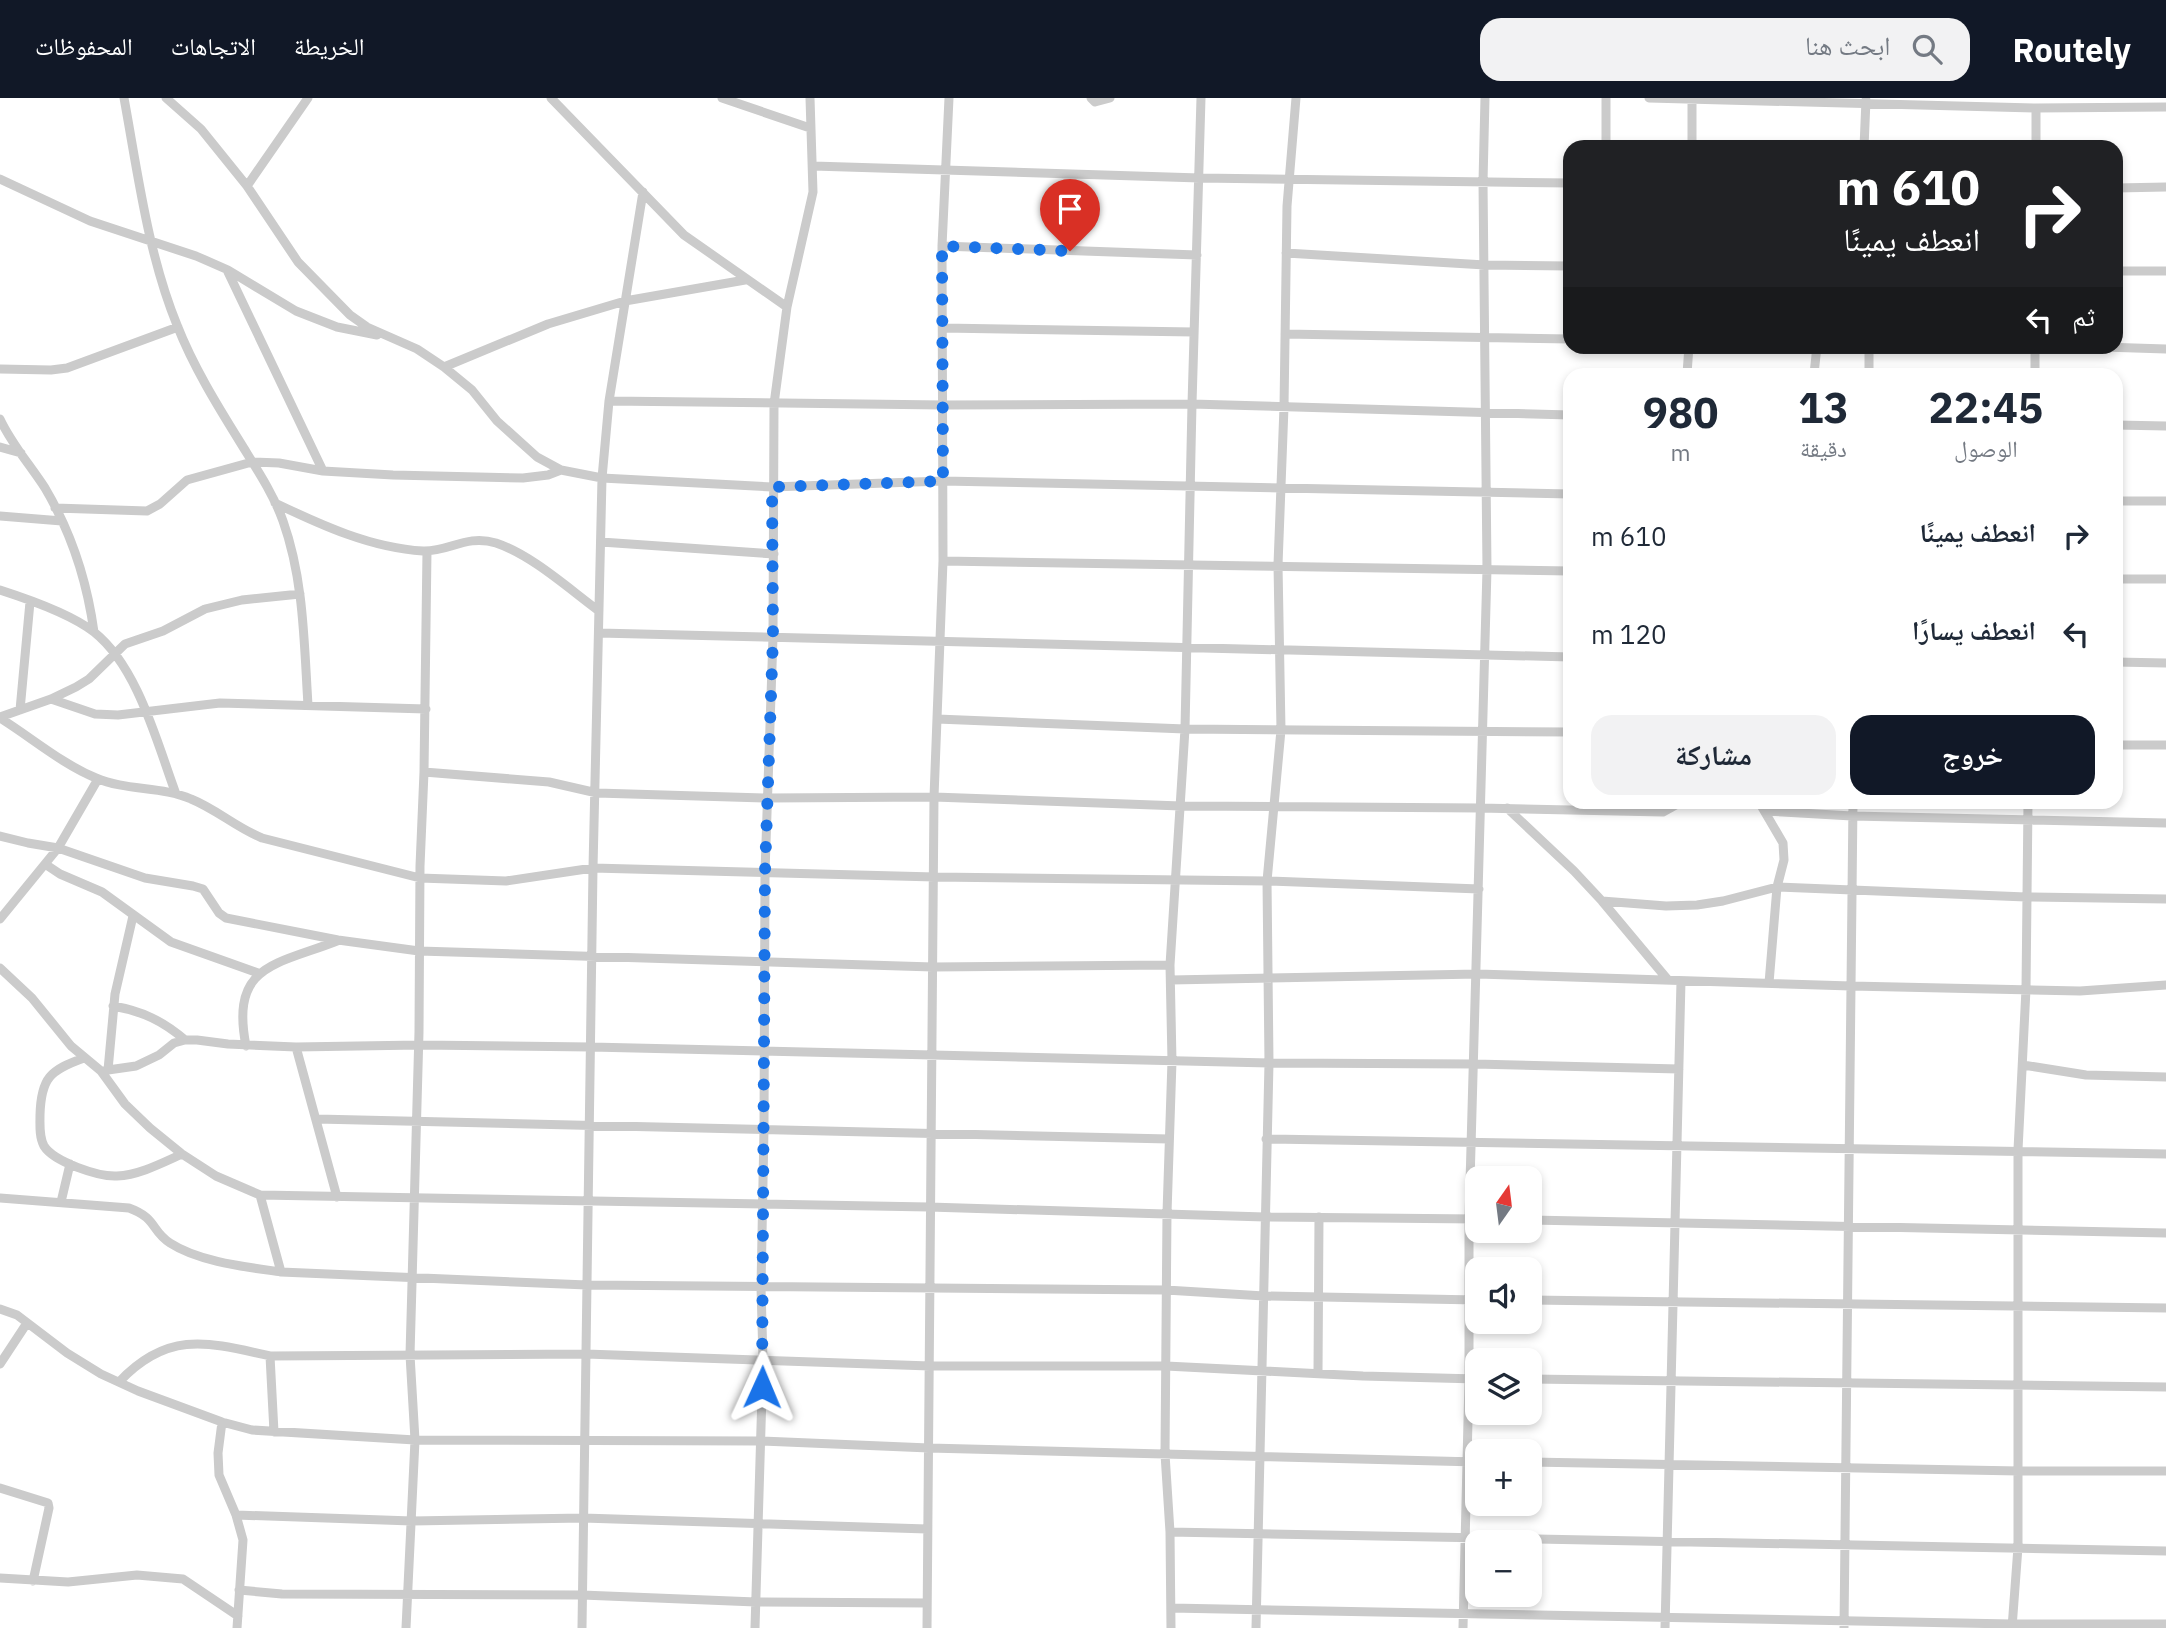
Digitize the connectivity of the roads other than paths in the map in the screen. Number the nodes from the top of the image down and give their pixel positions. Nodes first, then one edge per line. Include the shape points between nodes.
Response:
1 (124, 98) edge
2 (166, 98) edge
3 (308, 98) edge
4 (551, 98) edge
5 (722, 98) edge
6 (810, 98) edge
7 (949, 98) edge
8 (1091, 98) edge
9 (1110, 98) edge
10 (1201, 98) edge
11 (1296, 98) edge
12 (1485, 98) edge
13 (1606, 98) edge
14 (1649, 98) edge
15 (1692, 99) edge
16 (1866, 101) edge
17 (1955, 102) edge
18 (2166, 107) edge
19 (2036, 108) junction
20 (810, 128) junction
21 (1606, 140) edge
22 (1692, 140) edge
23 (1864, 140) edge
24 (2036, 140) edge
25 (813, 166) junction
26 (946, 169) junction
27 (1200, 178) junction
28 (1288, 178) junction
29 (0, 179) edge
30 (1483, 182) junction
31 (1563, 183) edge
32 (247, 186) junction
33 (2166, 187) edge
34 (2123, 188) edge
35 (643, 192) junction
36 (151, 240) junction
37 (942, 246) junction
38 (1286, 253) junction
39 (1197, 255) junction
40 (1485, 265) junction
41 (1563, 266) edge
42 (228, 270) junction
43 (2123, 271) edge
44 (2166, 271) edge
45 (745, 280) junction
46 (625, 302) junction
47 (786, 307) junction
48 (178, 327) junction
49 (943, 328) junction
50 (1194, 331) junction
51 (1285, 334) junction
52 (389, 338) junction
53 (1487, 338) junction
54 (1563, 339) edge
55 (2123, 348) edge
56 (2166, 349) edge
57 (444, 367) junction
58 (0, 369) edge
59 (609, 401) junction
60 (774, 404) junction
61 (1192, 404) junction
62 (943, 405) junction
63 (1284, 407) junction
64 (1486, 414) junction
65 (1563, 415) edge
66 (0, 419) edge
67 (2123, 425) edge
68 (2166, 426) edge
69 (0, 447) edge
70 (21, 453) junction
71 (252, 462) junction
72 (561, 470) junction
73 (323, 471) junction
74 (603, 478) junction
75 (943, 481) junction
76 (1191, 484) junction
77 (1281, 486) junction
78 (772, 487) junction
79 (1487, 492) junction
80 (1563, 494) edge
81 (2123, 501) edge
82 (2166, 501) edge
83 (275, 503) junction
84 (55, 508) junction
85 (0, 516) edge
86 (62, 521) junction
87 (601, 542) junction
88 (427, 551) junction
89 (774, 554) junction
90 (943, 561) junction
91 (1190, 564) junction
92 (1278, 565) junction
93 (1488, 569) junction
94 (1563, 571) edge
95 (2123, 579) edge
96 (2166, 579) edge
97 (0, 590) edge
98 (300, 594) junction
99 (30, 602) junction
100 (599, 611) junction
101 (94, 632) junction
102 (599, 633) junction
103 (773, 637) junction
104 (940, 640) junction
105 (1187, 649) junction
106 (1279, 651) junction
107 (114, 653) junction
108 (1484, 656) junction
109 (1563, 657) edge
110 (2123, 662) edge
111 (2166, 663) edge
112 (51, 699) junction
113 (308, 705) junction
114 (426, 709) junction
115 (20, 710) junction
116 (146, 713) junction
117 (0, 718) edge
118 (937, 719) junction
119 (1185, 729) junction
120 (1281, 730) junction
121 (1482, 730) junction
122 (1563, 732) edge
123 (2123, 745) edge
124 (2166, 745) edge
125 (425, 772) junction
126 (98, 779) junction
127 (597, 793) junction
128 (176, 794) junction
129 (934, 797) junction
130 (768, 798) junction
131 (1181, 806) junction
132 (1275, 806) junction
133 (1480, 808) junction
134 (1507, 808) junction
135 (1669, 809) edge
136 (1852, 809) edge
137 (2028, 809) edge
138 (1765, 811) joint
139 (1852, 816) junction
140 (2027, 819) junction
141 (2166, 823) edge
142 (0, 836) edge
143 (58, 848) junction
144 (45, 864) junction
145 (593, 868) junction
146 (765, 872) junction
147 (934, 877) junction
148 (420, 878) junction
149 (1176, 881) junction
150 (1268, 881) junction
151 (1777, 887) junction
152 (1479, 889) junction
153 (1852, 890) junction
154 (2026, 897) junction
155 (2166, 899) edge
156 (1602, 901) junction
157 (133, 916) junction
158 (0, 919) edge
159 (338, 940) junction
160 (419, 951) junction
161 (592, 958) junction
162 (764, 964) junction
163 (1170, 965) junction
164 (933, 967) junction
165 (0, 968) edge
166 (258, 972) junction
167 (1478, 974) junction
168 (1270, 977) junction
169 (1171, 980) junction
170 (1668, 980) junction
171 (1681, 981) junction
172 (1769, 983) junction
173 (2166, 985) edge
174 (1851, 986) junction
175 (2026, 989) junction
176 (113, 1006) junction
177 (185, 1040) junction
178 (419, 1045) junction
179 (246, 1046) junction
180 (296, 1047) junction
181 (592, 1047) junction
182 (763, 1051) junction
183 (932, 1055) junction
184 (84, 1058) junction
185 (1171, 1061) junction
186 (1269, 1063) junction
187 (1475, 1064) junction
188 (2023, 1065) junction
189 (1679, 1069) junction
190 (104, 1071) junction
191 (2166, 1077) edge
192 (317, 1119) junction
193 (416, 1123) junction
194 (590, 1124) junction
195 (764, 1129) junction
196 (931, 1133) junction
197 (1169, 1139) junction
198 (1266, 1139) junction
199 (1472, 1144) junction
200 (1676, 1147) junction
201 (1850, 1149) junction
202 (2018, 1150) junction
203 (182, 1154) junction
204 (2166, 1154) edge
205 (70, 1164) junction
206 (1472, 1166) edge
207 (260, 1195) junction
208 (337, 1197) junction
209 (0, 1198) edge
210 (413, 1198) junction
211 (61, 1202) junction
212 (589, 1203) junction
213 (763, 1206) junction
214 (929, 1207) junction
215 (1167, 1213) junction
216 (1265, 1217) junction
217 (1319, 1217) junction
218 (1465, 1219) edge
219 (1542, 1220) edge
220 (1675, 1223) junction
221 (1848, 1225) junction
222 (2017, 1231) junction
223 (2166, 1233) edge
224 (281, 1272) junction
225 (412, 1279) junction
226 (587, 1285) junction
227 (761, 1287) junction
228 (930, 1288) junction
229 (1166, 1290) junction
230 (1264, 1296) junction
231 (1319, 1297) junction
232 (1465, 1300) edge
233 (1542, 1300) edge
234 (1674, 1302) junction
235 (1847, 1302) junction
236 (2017, 1304) junction
237 (2166, 1308) edge
238 (0, 1309) edge
239 (27, 1323) junction
240 (586, 1354) junction
241 (410, 1355) junction
242 (270, 1356) junction
243 (763, 1360) junction
244 (0, 1364) edge
245 (930, 1366) junction
246 (1166, 1366) junction
247 (1263, 1370) junction
248 (1318, 1373) junction
249 (1465, 1379) edge
250 (1542, 1379) edge
251 (1671, 1381) junction
252 (119, 1382) junction
253 (1846, 1382) junction
254 (2018, 1385) junction
255 (2166, 1387) edge
256 (222, 1422) junction
257 (274, 1432) junction
258 (415, 1440) junction
259 (761, 1441) junction
260 (584, 1442) junction
261 (929, 1448) junction
262 (1165, 1454) junction
263 (1260, 1455) junction
264 (1465, 1461) edge
265 (1542, 1462) edge
266 (1668, 1465) junction
267 (1846, 1468) junction
268 (2019, 1471) junction
269 (2166, 1471) edge
270 (0, 1488) edge
271 (236, 1515) junction
272 (583, 1518) junction
273 (412, 1521) junction
274 (758, 1525) junction
275 (928, 1529) junction
276 (1170, 1532) junction
277 (1259, 1535) junction
278 (1465, 1539) edge
279 (1542, 1541) edge
280 (1667, 1543) junction
281 (1845, 1545) junction
282 (2018, 1547) junction
283 (2166, 1551) edge
284 (1465, 1564) edge
285 (0, 1578) edge
286 (33, 1581) junction
287 (239, 1590) junction
288 (407, 1594) junction
289 (582, 1595) junction
290 (756, 1602) junction
291 (927, 1603) junction
292 (1171, 1608) junction
293 (1257, 1610) junction
294 (1463, 1613) junction
295 (238, 1616) junction
296 (1665, 1617) junction
297 (1844, 1624) edge
298 (2166, 1624) edge
299 (2012, 1626) edge
300 (237, 1628) edge
301 (406, 1628) edge
302 (582, 1628) edge
303 (755, 1628) edge
304 (927, 1628) edge
305 (1171, 1628) edge
306 (1256, 1628) edge
307 (1463, 1628) edge
308 (1665, 1628) edge

1 - 36 street
2 - 32 street via 201,129
3 - 32 street
4 - 35 street
5 - 20 street
6 - 20 street
7 - 26 street
8 - 9 street via 1095,102
10 - 27 street
11 - 28 street
12 - 30 street
13 - 21 street
14 - 15 street
15 - 16 street
15 - 22 street
16 - 17 street
16 - 23 street
17 - 19 street
18 - 19 street
19 - 24 street
20 - 25 street
25 - 26 street
25 - 47 street via 813,192
26 - 27 street
26 - 37 street
27 - 28 street
27 - 39 street
28 - 30 street
28 - 38 street
29 - 36 street via 90,221
30 - 31 street
30 - 40 street
32 - 52 street via 298,262 350,315
33 - 34 street
35 - 45 street via 684,235
35 - 46 street
36 - 42 street
36 - 48 street
37 - 39 street
37 - 49 street
38 - 40 street
38 - 51 street
39 - 50 street
40 - 41 street
40 - 53 street
42 - 52 street via 296,311 337,327
42 - 73 street
43 - 44 street
45 - 46 street
45 - 47 street
46 - 57 street via 548,324
46 - 59 street
47 - 60 street
48 - 58 street via 67,368
48 - 71 street
49 - 50 street
49 - 62 street
50 - 61 street
51 - 53 street
51 - 63 street
52 - 57 street via 418,349
53 - 54 street
53 - 64 street
55 - 56 street
57 - 72 street via 537,457
59 - 60 street
59 - 74 street
60 - 62 street
60 - 78 street
61 - 62 street
61 - 63 street
61 - 76 street
62 - 75 street
63 - 64 street
63 - 77 street
64 - 65 street
64 - 79 street
66 - 70 street
67 - 68 street
69 - 70 street
70 - 84 street
71 - 73 street
71 - 83 street
71 - 84 street via 187,480 147,511
72 - 73 street via 523,478
72 - 74 street
74 - 78 street
74 - 87 street
75 - 76 street
75 - 78 street
75 - 90 street
76 - 77 street
76 - 91 street
77 - 79 street
77 - 92 street
78 - 89 street
79 - 80 street
79 - 93 street
81 - 82 street
83 - 88 street via 324,527
83 - 98 street
84 - 86 street
85 - 86 street
86 - 101 street via 83,576
87 - 89 street
87 - 100 street
88 - 100 street via 476,540 495,543 530,560
88 - 114 street
89 - 103 street
90 - 91 street
90 - 104 street
91 - 92 street
91 - 105 street
92 - 93 street
92 - 106 street
93 - 94 street
93 - 108 street
95 - 96 street
97 - 99 street
98 - 107 street via 205,609
98 - 113 street
99 - 101 street
99 - 115 street
100 - 102 street
101 - 107 street
102 - 103 street
102 - 127 street
103 - 104 street
103 - 130 street
104 - 105 street
104 - 118 street
105 - 106 street
105 - 119 street
106 - 108 street
106 - 120 street
107 - 112 street via 89,679
107 - 116 street
108 - 109 street
108 - 121 street
110 - 111 street
112 - 115 street
112 - 116 street via 95,714
113 - 114 street
113 - 116 street via 220,703
114 - 125 street
115 - 117 street
116 - 128 street
117 - 126 street
118 - 119 street
118 - 129 street
119 - 120 street
119 - 131 street
120 - 121 street
120 - 132 street
121 - 122 street
121 - 133 street
123 - 124 street
125 - 127 street via 549,782
125 - 148 street
126 - 128 street
126 - 143 street
127 - 130 street
127 - 145 street
128 - 148 street via 262,838
129 - 130 street
129 - 131 street
129 - 147 street
130 - 146 street
131 - 132 street
131 - 149 street
132 - 133 street
132 - 150 street
133 - 134 street
133 - 152 street
134 - 135 street
134 - 156 street
136 - 139 street
137 - 140 street
138 - 139 street
138 - 151 street via 1784,851
139 - 140 street
139 - 153 street
140 - 141 street
140 - 154 street
142 - 143 street
143 - 144 street
143 - 159 street via 145,878 203,889 226,918
144 - 157 street via 102,892
144 - 158 street
145 - 146 street
145 - 148 street via 506,881
145 - 161 street
146 - 147 street
146 - 162 street
147 - 149 street
147 - 164 street
148 - 160 street
149 - 150 street
149 - 163 street
150 - 152 street
150 - 168 street
151 - 153 street
151 - 156 street via 1698,905
151 - 172 street
152 - 167 street
153 - 154 street
153 - 174 street
154 - 155 street
154 - 175 street
156 - 170 street
157 - 166 street via 182,947
157 - 176 street
159 - 160 street
159 - 166 street
160 - 161 street
160 - 178 street
161 - 162 street
161 - 181 street
162 - 164 street
162 - 182 street
163 - 164 street
163 - 169 street
164 - 183 street
165 - 184 street
166 - 179 street via 243,1003
167 - 168 street
167 - 170 street
167 - 187 street
168 - 169 street
168 - 186 street
169 - 185 street
170 - 171 street
171 - 172 street
171 - 189 street
172 - 174 street
173 - 175 street via 2080,991
174 - 175 street
174 - 201 street
175 - 188 street
176 - 177 street via 146,1014
176 - 190 street
177 - 179 street
177 - 190 street via 149,1061
178 - 180 street
178 - 181 street
178 - 193 street
179 - 180 street
180 - 192 street
181 - 182 street
181 - 194 street
182 - 183 street
182 - 195 street
183 - 185 street
183 - 196 street
184 - 190 street
184 - 205 street via 52,1073 41,1096 44,1146
185 - 186 street
185 - 197 street
186 - 187 street
186 - 198 street
187 - 189 street
187 - 199 street
188 - 191 street via 2086,1075
188 - 202 street
189 - 200 street
190 - 203 street via 125,1104
192 - 193 street
192 - 208 street
193 - 194 street
193 - 210 street
194 - 195 street
194 - 212 street
195 - 196 street
195 - 213 street
196 - 197 street
196 - 214 street
197 - 215 street
198 - 199 street
198 - 216 street
199 - 200 street
199 - 206 street
200 - 201 street
200 - 220 street
201 - 202 street
201 - 221 street
202 - 204 street
202 - 222 street
203 - 205 street via 116,1177
203 - 207 street via 216,1176
205 - 211 street
207 - 208 street
207 - 224 street
208 - 210 street
209 - 211 street
210 - 212 street
210 - 225 street
211 - 224 street via 129,1208 145,1215 167,1241 180,1247 236,1266
212 - 213 street
212 - 226 street
213 - 214 street
213 - 227 street
214 - 215 street
214 - 228 street
215 - 216 street
215 - 229 street
216 - 217 street
216 - 230 street
217 - 218 street
217 - 231 street
219 - 220 street
220 - 221 street
220 - 234 street
221 - 222 street
221 - 235 street
222 - 223 street
222 - 236 street
224 - 225 street
225 - 226 street
225 - 241 street
226 - 227 street
226 - 240 street
227 - 228 street
227 - 243 street
228 - 229 street
228 - 245 street
229 - 230 street
229 - 246 street
230 - 231 street
230 - 247 street
231 - 232 street
231 - 248 street
233 - 234 street
234 - 235 street
234 - 251 street
235 - 236 street
235 - 253 street
236 - 237 street
236 - 254 street
238 - 239 street
239 - 244 street
239 - 252 street via 67,1353
240 - 241 street
240 - 243 street
240 - 260 street
241 - 242 street
241 - 258 street
242 - 252 street via 223,1344 191,1343 151,1355
242 - 257 street
243 - 245 street
243 - 259 street
245 - 246 street
245 - 261 street
246 - 247 street
246 - 262 street
247 - 248 street
247 - 263 street
248 - 249 street
250 - 251 street
251 - 253 street
251 - 266 street
252 - 256 street
253 - 254 street
253 - 267 street
254 - 255 street
254 - 268 street
256 - 257 street
256 - 271 street via 219,1475
257 - 258 street
258 - 260 street
258 - 273 street
259 - 260 street
259 - 261 street
259 - 274 street
260 - 272 street
261 - 262 street
261 - 275 street
262 - 263 street
262 - 276 street
263 - 264 street
263 - 277 street
265 - 266 street
266 - 267 street
266 - 280 street
267 - 268 street
267 - 281 street
268 - 269 street
268 - 282 street
270 - 286 street via 48,1503
271 - 273 street
271 - 287 street via 243,1540
272 - 273 street
272 - 274 street
272 - 289 street
273 - 288 street
274 - 275 street
274 - 290 street
275 - 291 street
276 - 277 street
276 - 292 street
277 - 278 street
277 - 293 street
279 - 280 street
280 - 281 street
280 - 296 street
281 - 282 street
281 - 297 street
282 - 283 street
282 - 299 street
284 - 294 street
285 - 286 street
286 - 295 street via 137,1575 183,1579
287 - 288 street
287 - 295 street
288 - 289 street
288 - 301 street
289 - 290 street
289 - 302 street
290 - 291 street
290 - 303 street
291 - 304 street
292 - 293 street
292 - 305 street
293 - 294 street
293 - 306 street
294 - 296 street
294 - 307 street
295 - 300 street
296 - 297 street
296 - 308 street
297 - 299 street
298 - 299 street

